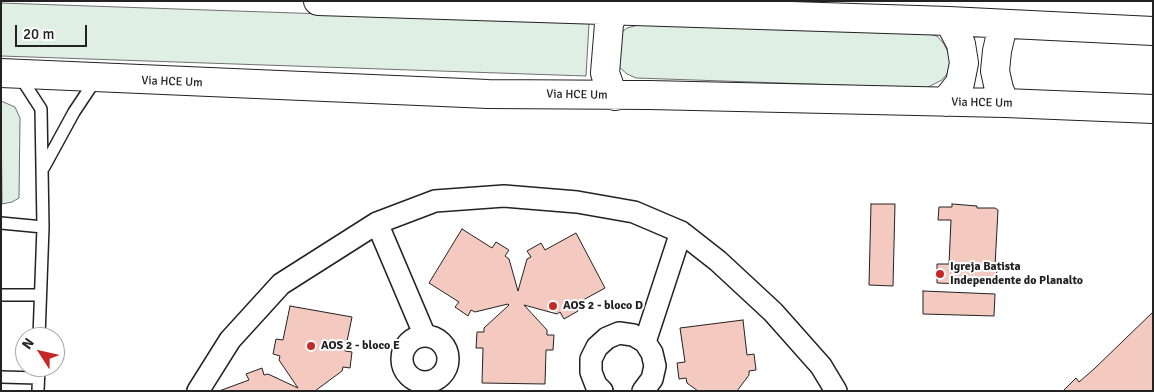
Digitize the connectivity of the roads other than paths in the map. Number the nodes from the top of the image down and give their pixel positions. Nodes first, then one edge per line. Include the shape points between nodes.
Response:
1 (318, 1) edge
2 (614, 11) junction
3 (949, 22) junction
4 (1003, 24) junction
5 (1153, 31) edge
6 (10, 74) edge
7 (96, 78) junction
8 (615, 96) junction
9 (945, 102) junction
10 (1005, 103) junction
11 (1153, 109) edge
12 (43, 168) junction
13 (1, 223) edge
14 (376, 223) junction
15 (43, 227) junction
16 (680, 232) junction
17 (1, 295) edge
18 (40, 295) junction
19 (39, 327) edge
20 (425, 336) dead end
21 (644, 342) junction
22 (15, 375) edge
23 (1, 377) edge
24 (38, 377) edge
25 (38, 391) edge
26 (198, 391) edge
27 (602, 391) edge
28 (643, 391) edge
29 (836, 391) edge

1 - 2 main road
2 - 3 main road
2 - 8 main road via 608,24 605,73
3 - 4 main road
3 - 9 main road via 961,44 964,63 960,83
4 - 5 main road
4 - 10 main road via 995,71 998,89
6 - 7 main road, Via HCE Um
6 - 12 lane via 41,109
7 - 8 main road, Via HCE Um
7 - 12 lane
8 - 9 main road, Via HCE Um
9 - 10 main road, Via HCE Um
10 - 11 main road, Via HCE Um
12 - 15 lane
13 - 15 lane
14 - 16 street via 436,201 504,196 577,202 634,212
14 - 20 street
14 - 26 street via 282,284 230,340
15 - 18 lane
16 - 21 street
16 - 29 street via 718,261 773,312 821,366
17 - 18 lane
18 - 19 lane
21 - 27 street via 633,335 620,333 597,346 591,359 591,372
21 - 28 street via 652,353 655,366 652,379
22 - 23 lane
24 - 25 lane

